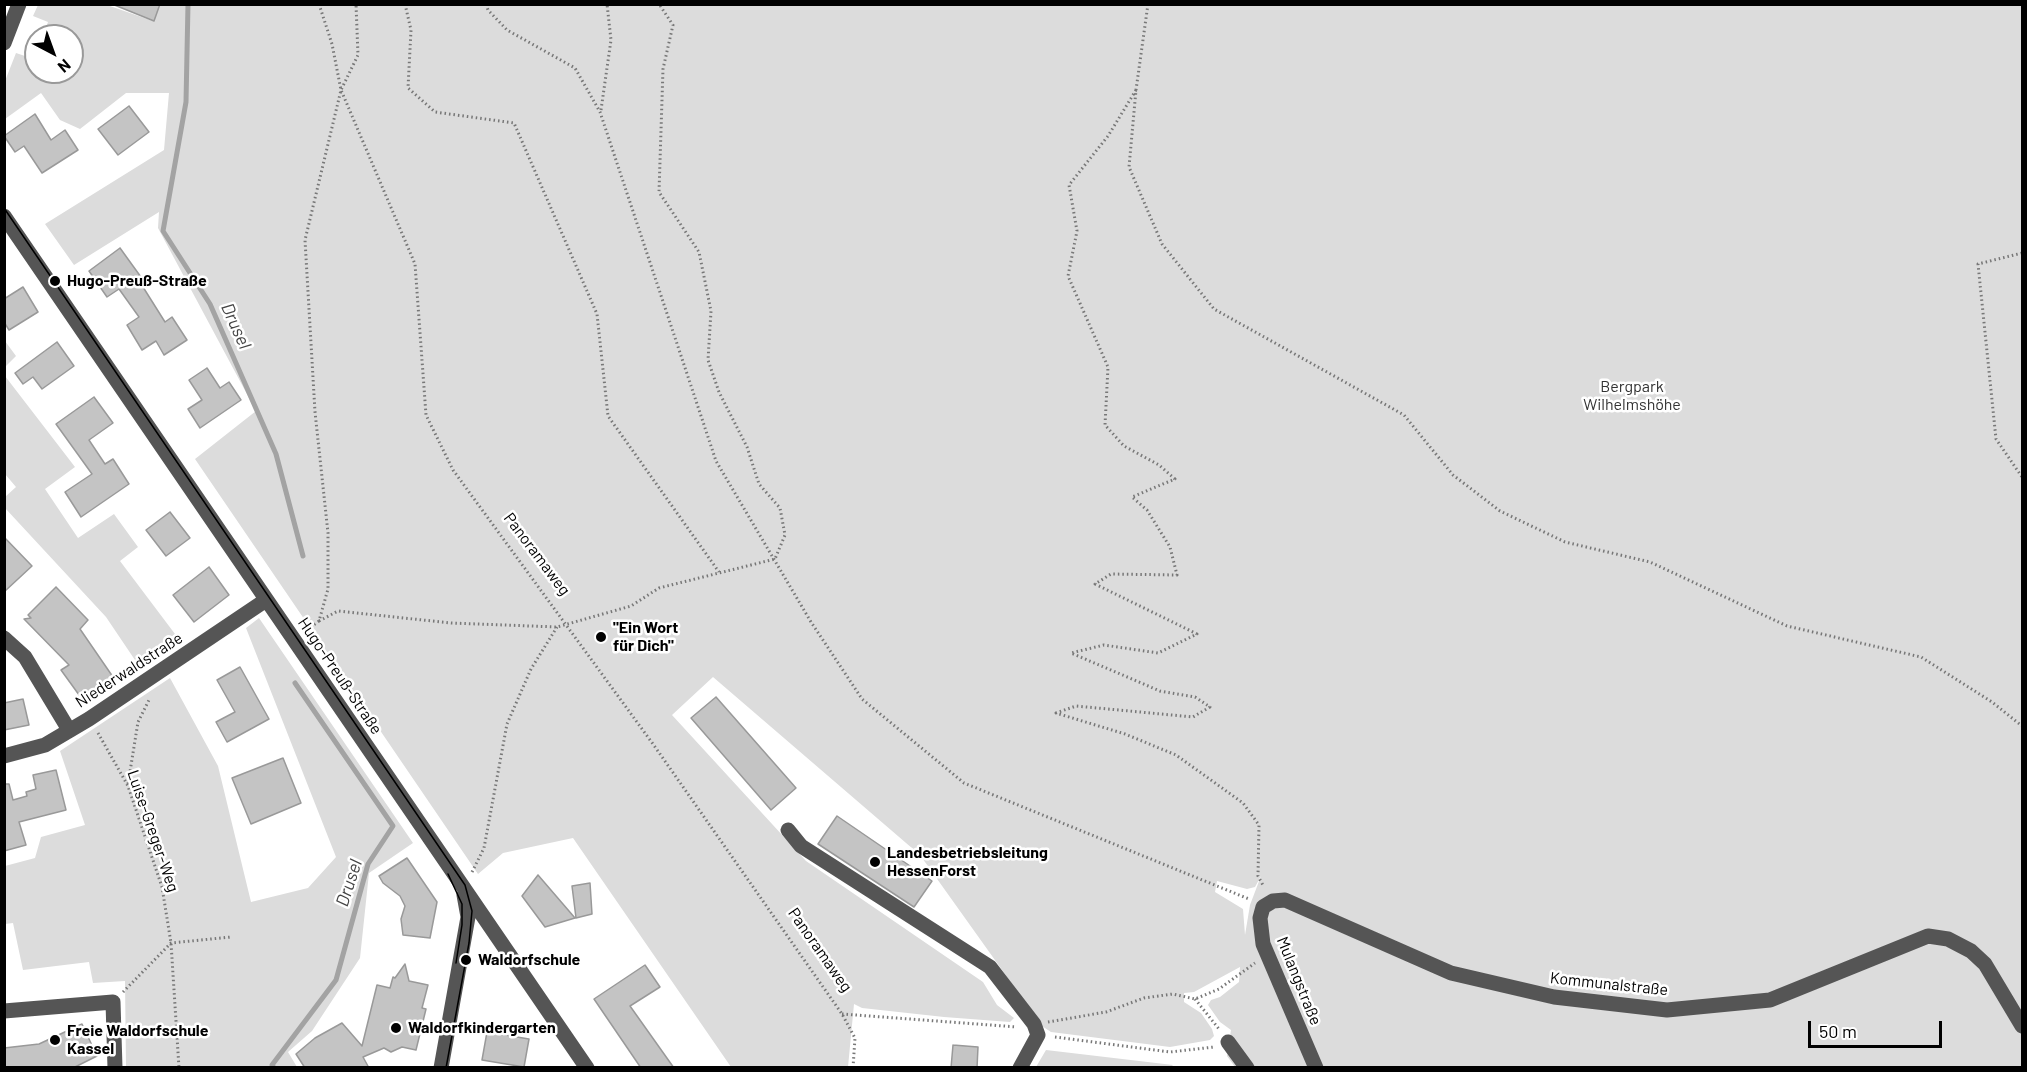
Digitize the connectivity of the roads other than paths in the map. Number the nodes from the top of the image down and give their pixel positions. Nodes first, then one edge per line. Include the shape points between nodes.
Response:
1 (20, 4) edge
2 (4, 43) edge
3 (4, 216) edge
4 (266, 600) junction
5 (4, 638) edge
6 (69, 730) junction
7 (4, 756) edge
8 (788, 830) dead end
9 (463, 889) junction
10 (1268, 904) joint
11 (4, 1011) edge
12 (2022, 1026) edge
13 (1228, 1042) road end
14 (115, 1068) edge
15 (441, 1068) edge
16 (586, 1068) edge
17 (1020, 1068) edge
18 (1247, 1068) edge
19 (1316, 1068) edge

1 - 2 street
3 - 4 street, Hugo-Preuß-Straße
4 - 6 street, Niederwaldstraße
4 - 9 street, Hugo-Preuß-Straße
5 - 6 street via 25,657
6 - 7 street, Niederwaldstraße via 45,744
8 - 17 street via 801,846 990,967 1036,1030
9 - 15 street via 468,917
9 - 16 street, Hugo-Preuß-Straße
10 - 12 street, Kommunalstraße via 1286,900 1451,973 1554,997 1667,1010 1770,1000 1928,936 1948,939 1985,964
10 - 19 street, Mulangstraße via 1260,932 1267,956
11 - 14 street via 113,1002
13 - 18 street

